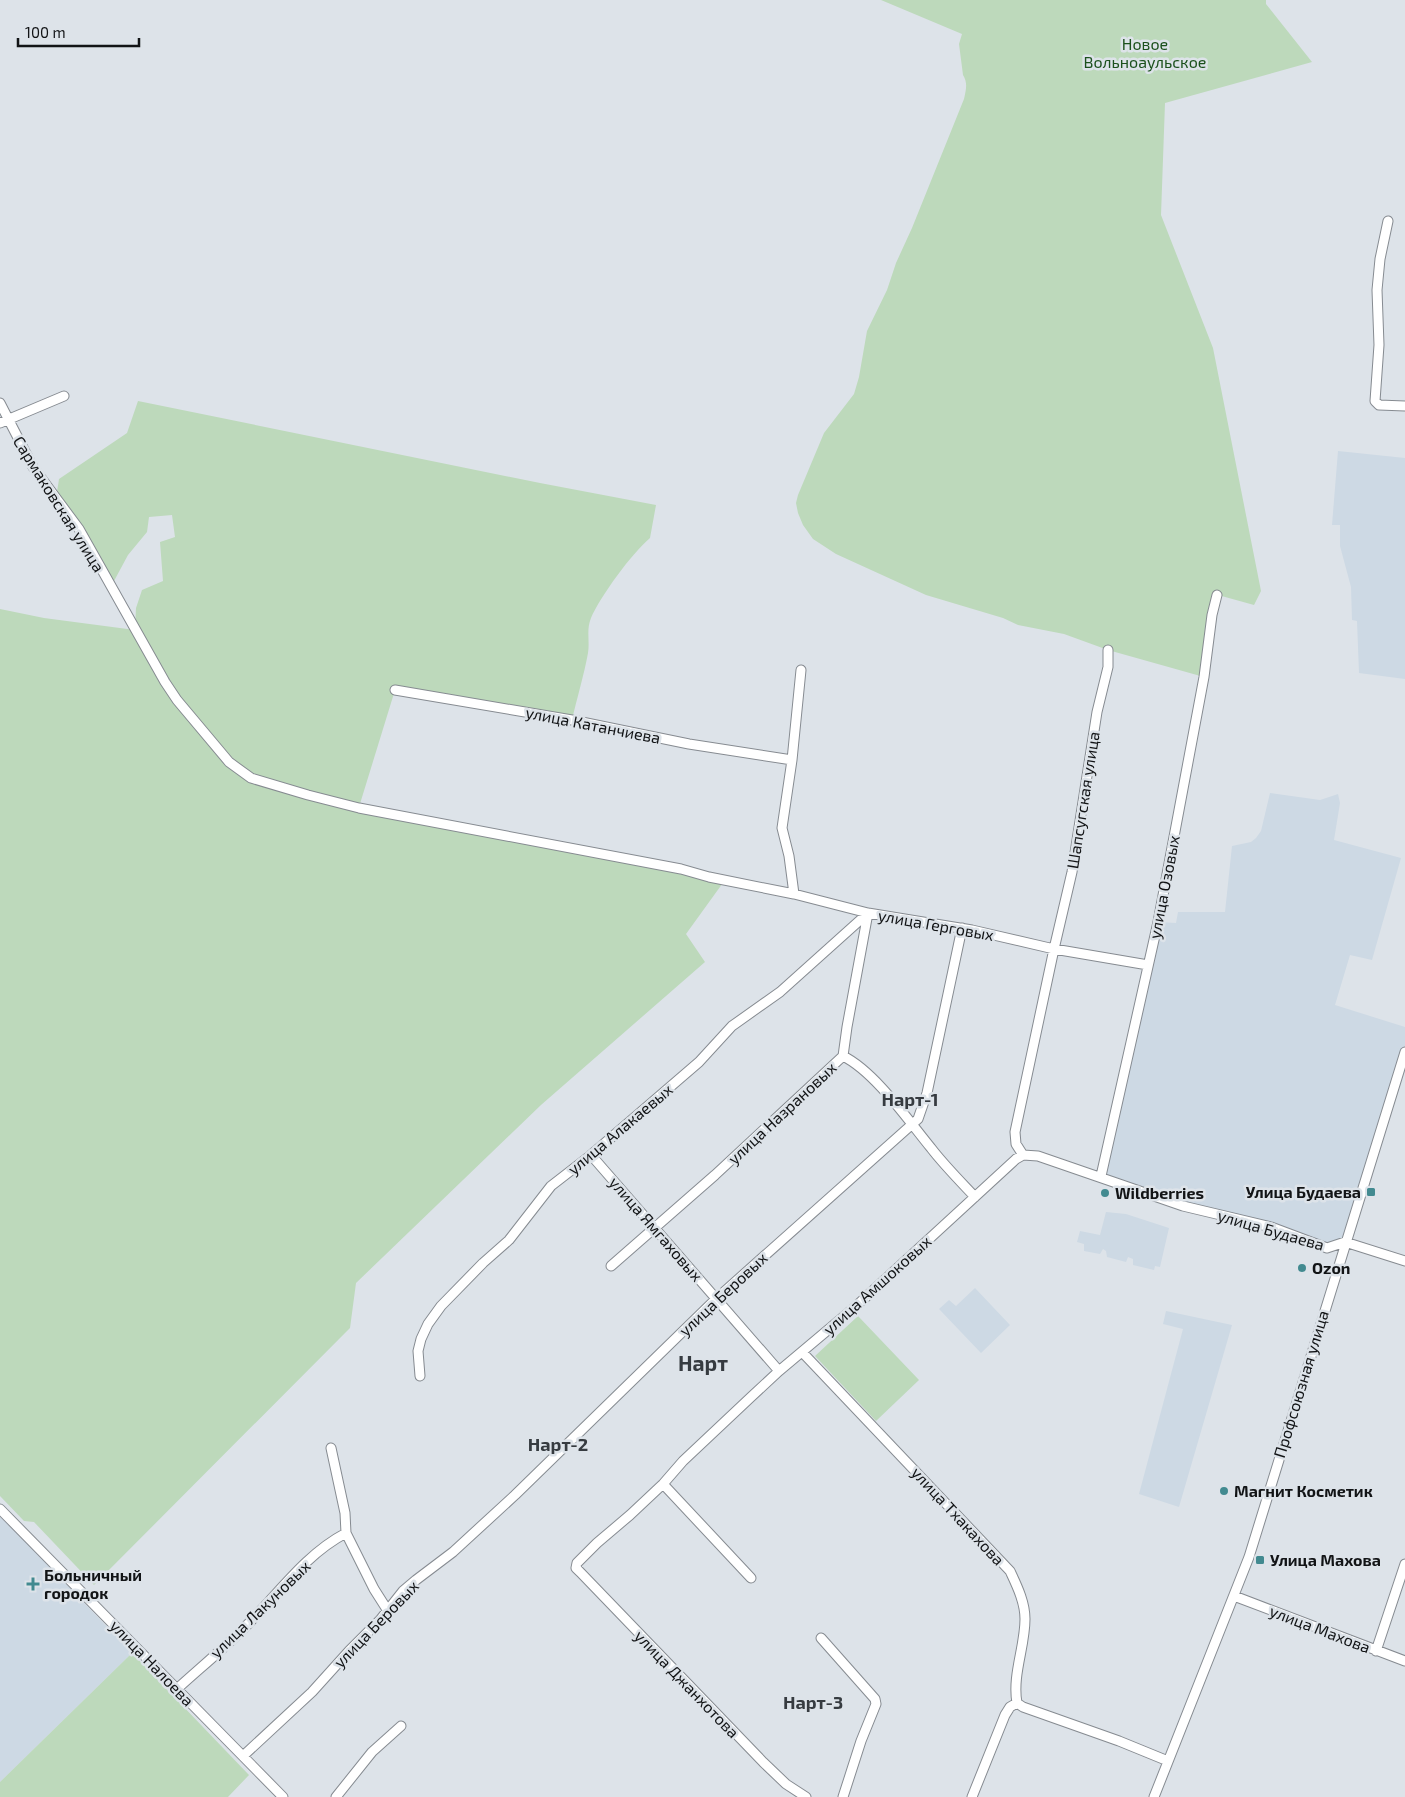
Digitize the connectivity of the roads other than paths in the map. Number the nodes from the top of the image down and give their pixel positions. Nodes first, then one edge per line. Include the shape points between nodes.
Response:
1 (1388, 221) dead end
2 (64, 396) dead end
3 (0, 403) edge
4 (1405, 406) edge
5 (4, 421) edge
6 (1217, 595) dead end
7 (1108, 650) dead end
8 (801, 670) dead end
9 (395, 690) dead end
10 (792, 760) junction
11 (725, 880) joint
12 (794, 894) junction
13 (868, 913) junction
14 (962, 928) junction
15 (1054, 948) junction
16 (1148, 965) junction
17 (1405, 1052) edge
18 (843, 1056) junction
19 (912, 1125) junction
20 (591, 1155) junction
21 (1023, 1155) junction
22 (1101, 1176) junction
23 (975, 1197) junction
24 (654, 1228) junction
25 (1345, 1242) junction
26 (1405, 1261) edge
27 (611, 1266) dead end
28 (716, 1299) junction
29 (802, 1352) junction
30 (779, 1371) junction
31 (420, 1376) dead end
32 (331, 1448) dead end
33 (663, 1484) junction
34 (0, 1509) edge
35 (346, 1534) junction
36 (577, 1563) joint
37 (1405, 1564) edge
38 (751, 1578) dead end
39 (1234, 1596) junction
40 (388, 1611) junction
41 (821, 1638) dead end
42 (1376, 1651) junction
43 (1405, 1661) edge
44 (177, 1689) junction
45 (1016, 1703) junction
46 (401, 1726) dead end
47 (243, 1756) junction
48 (1168, 1761) junction
49 (283, 1797) edge
50 (336, 1797) edge
51 (806, 1797) edge
52 (843, 1797) edge
53 (972, 1797) edge
54 (1154, 1797) edge

1 - 4 street via 1377,290 1379,346 1375,401 1379,405
2 - 5 street
3 - 5 street, Сармаковская улица
5 - 11 street, Сармаковская улица via 79,530 177,700 229,762 251,778 359,808
6 - 16 street, улица Озовых
7 - 15 street, Шапсугская улица via 1108,666 1095,722 1072,872
8 - 10 street
9 - 10 street, улица Катанчиева
10 - 12 street via 782,828
11 - 12 street, улица Герговых
12 - 13 street, улица Герговых
13 - 14 street, улица Герговых
13 - 18 street, улица Назрановых
13 - 20 street, улица Алакаевых via 780,992 732,1026 699,1062
14 - 15 street, улица Герговых
14 - 19 street, улица Беровых via 927,1093 921,1113
15 - 16 street, улица Герговых
15 - 21 street via 1015,1132 1016,1144
16 - 22 street, улица Озовых
17 - 25 street, Профсоюзная улица
18 - 19 street via 864,1070
18 - 24 street, улица Назрановых
19 - 23 street
19 - 28 street, улица Беровых
20 - 24 street, улица Ямгаховых
20 - 31 street, улица Алакаевых via 551,1186 509,1240 441,1306 421,1339 418,1351
21 - 22 street, улица Будаева via 1038,1156
21 - 23 street, улица Амшоковых
22 - 25 street, улица Будаева via 1183,1206 1272,1227 1327,1248
23 - 29 street, улица Амшоковых
24 - 27 street, улица Назрановых
24 - 28 street, улица Ямгаховых
25 - 26 street, улица Будаева
25 - 39 street, Профсоюзная улица
28 - 30 street, улица Ямгаховых
28 - 40 street, улица Беровых via 515,1495 453,1552 403,1591
29 - 30 street, улица Амшоковых
29 - 45 street, улица Тхакахова via 1010,1571 1021,1596 1025,1618
30 - 33 street, улица Амшоковых via 683,1461
32 - 35 street via 345,1513
33 - 36 street, улица Амшоковых
33 - 38 street
34 - 44 street, улица Налоева
35 - 40 street
35 - 44 street, улица Лакуновых via 318,1552 242,1630
36 - 51 street, улица Джанхотова via 576,1568 581,1574 722,1721 786,1784
37 - 42 street
39 - 42 street, улица Махова
39 - 48 street, Профсоюзная улица
40 - 47 street, улица Беровых via 312,1692
41 - 52 street via 876,1704
42 - 43 street, улица Махова
44 - 47 street, улица Налоева
45 - 48 street
45 - 53 street via 1005,1715
46 - 50 street via 372,1752
47 - 49 street, улица Налоева
48 - 54 street, Профсоюзная улица

